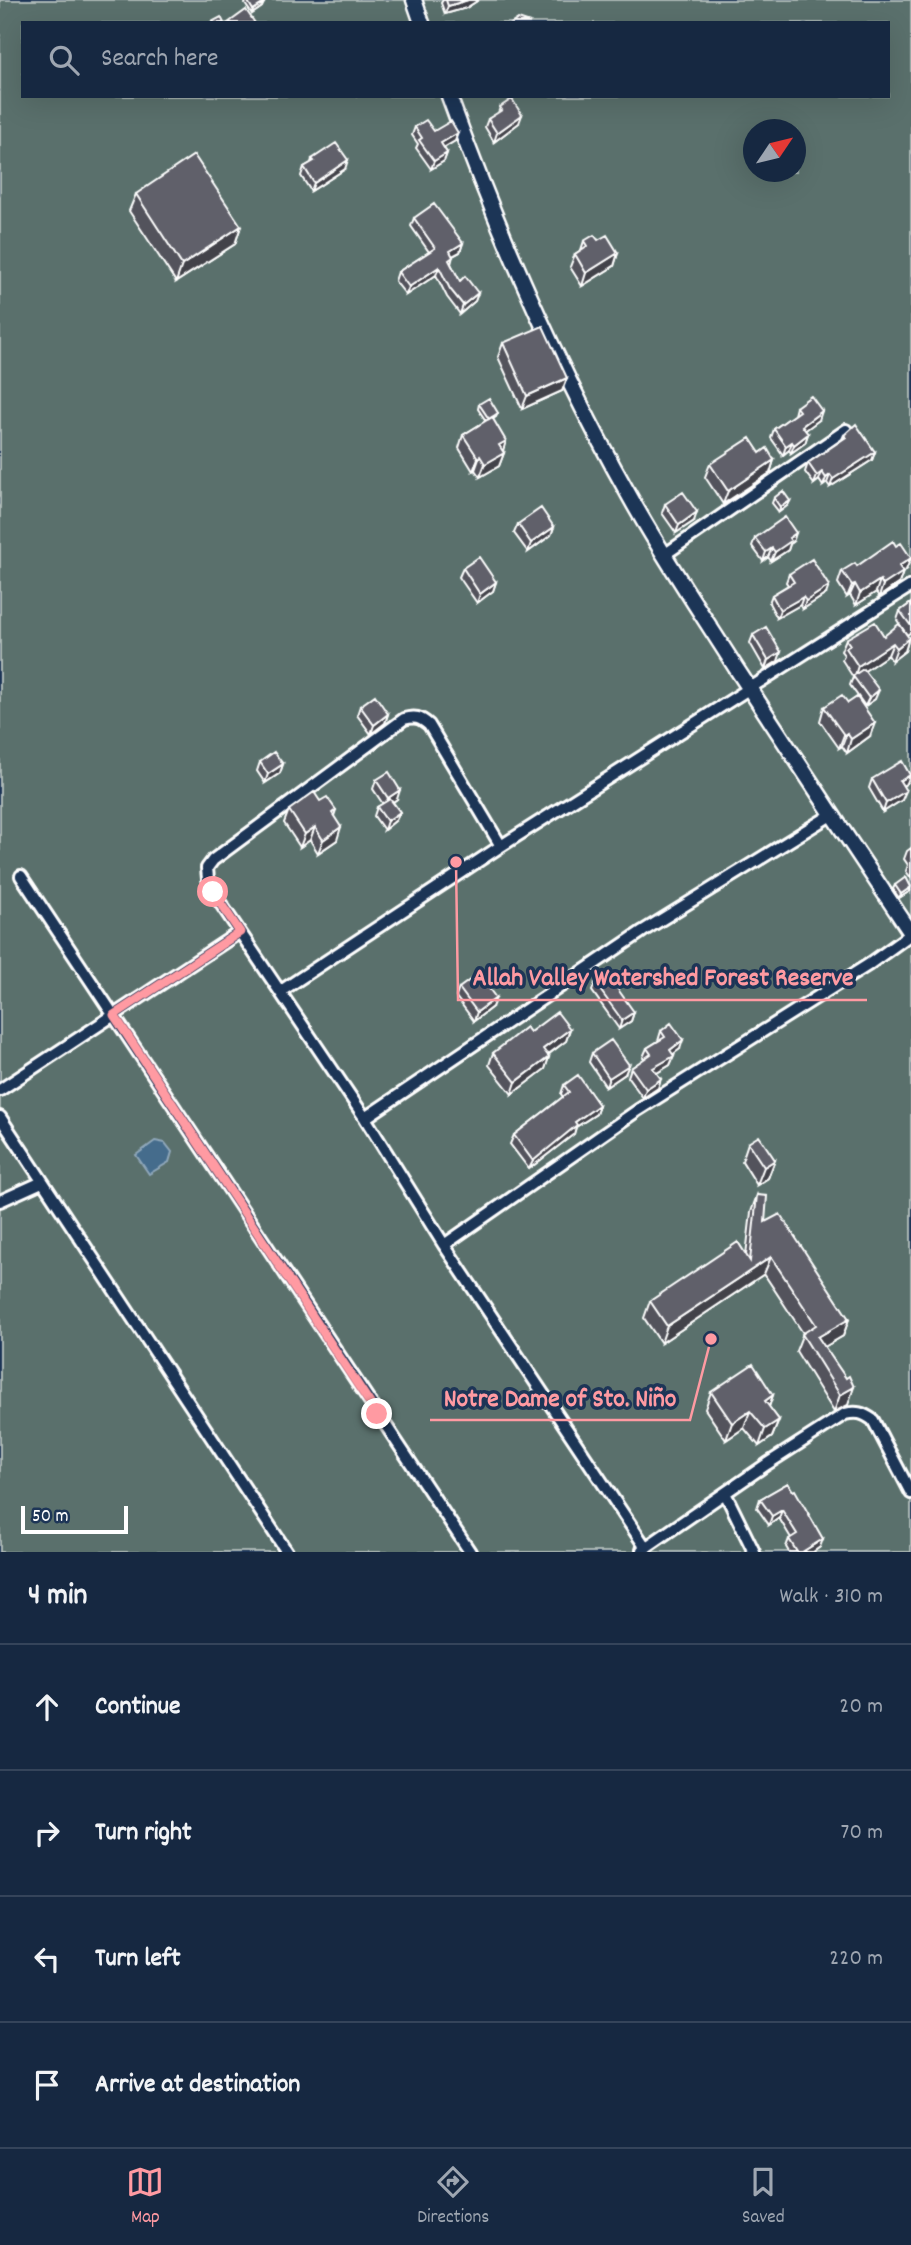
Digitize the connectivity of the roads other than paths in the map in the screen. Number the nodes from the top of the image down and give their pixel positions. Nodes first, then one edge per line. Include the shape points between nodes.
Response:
1 (414, 0) edge
2 (421, 21) edge
3 (450, 98) edge
4 (846, 430) edge
5 (664, 555) junction
6 (911, 586) edge
7 (750, 688) junction
8 (831, 815) junction
9 (501, 846) junction
10 (21, 876) dead end
11 (240, 932) junction
12 (911, 934) edge
13 (281, 991) junction
14 (114, 1015) junction
15 (0, 1090) edge
16 (0, 1117) edge
17 (365, 1118) junction
18 (42, 1182) junction
19 (0, 1200) edge
20 (444, 1245) junction
21 (725, 1493) junction
22 (911, 1493) edge
23 (643, 1550) edge
24 (287, 1552) edge
25 (470, 1552) edge
26 (754, 1552) edge

1 - 2 street
3 - 5 street via 487,200 542,326 596,435
4 - 5 street
5 - 7 street
6 - 7 street
7 - 8 street
7 - 9 street
8 - 12 street
8 - 17 street via 643,931
9 - 11 street via 429,725 413,716 213,860 207,868 208,879
9 - 13 street
10 - 14 street
11 - 13 street
11 - 14 street
12 - 20 street via 638,1110
13 - 17 street
14 - 15 street
14 - 25 street
16 - 18 street
17 - 20 street
18 - 19 street
18 - 24 street
20 - 23 street
21 - 22 street via 845,1414 856,1412 873,1420
21 - 23 street
21 - 26 street

